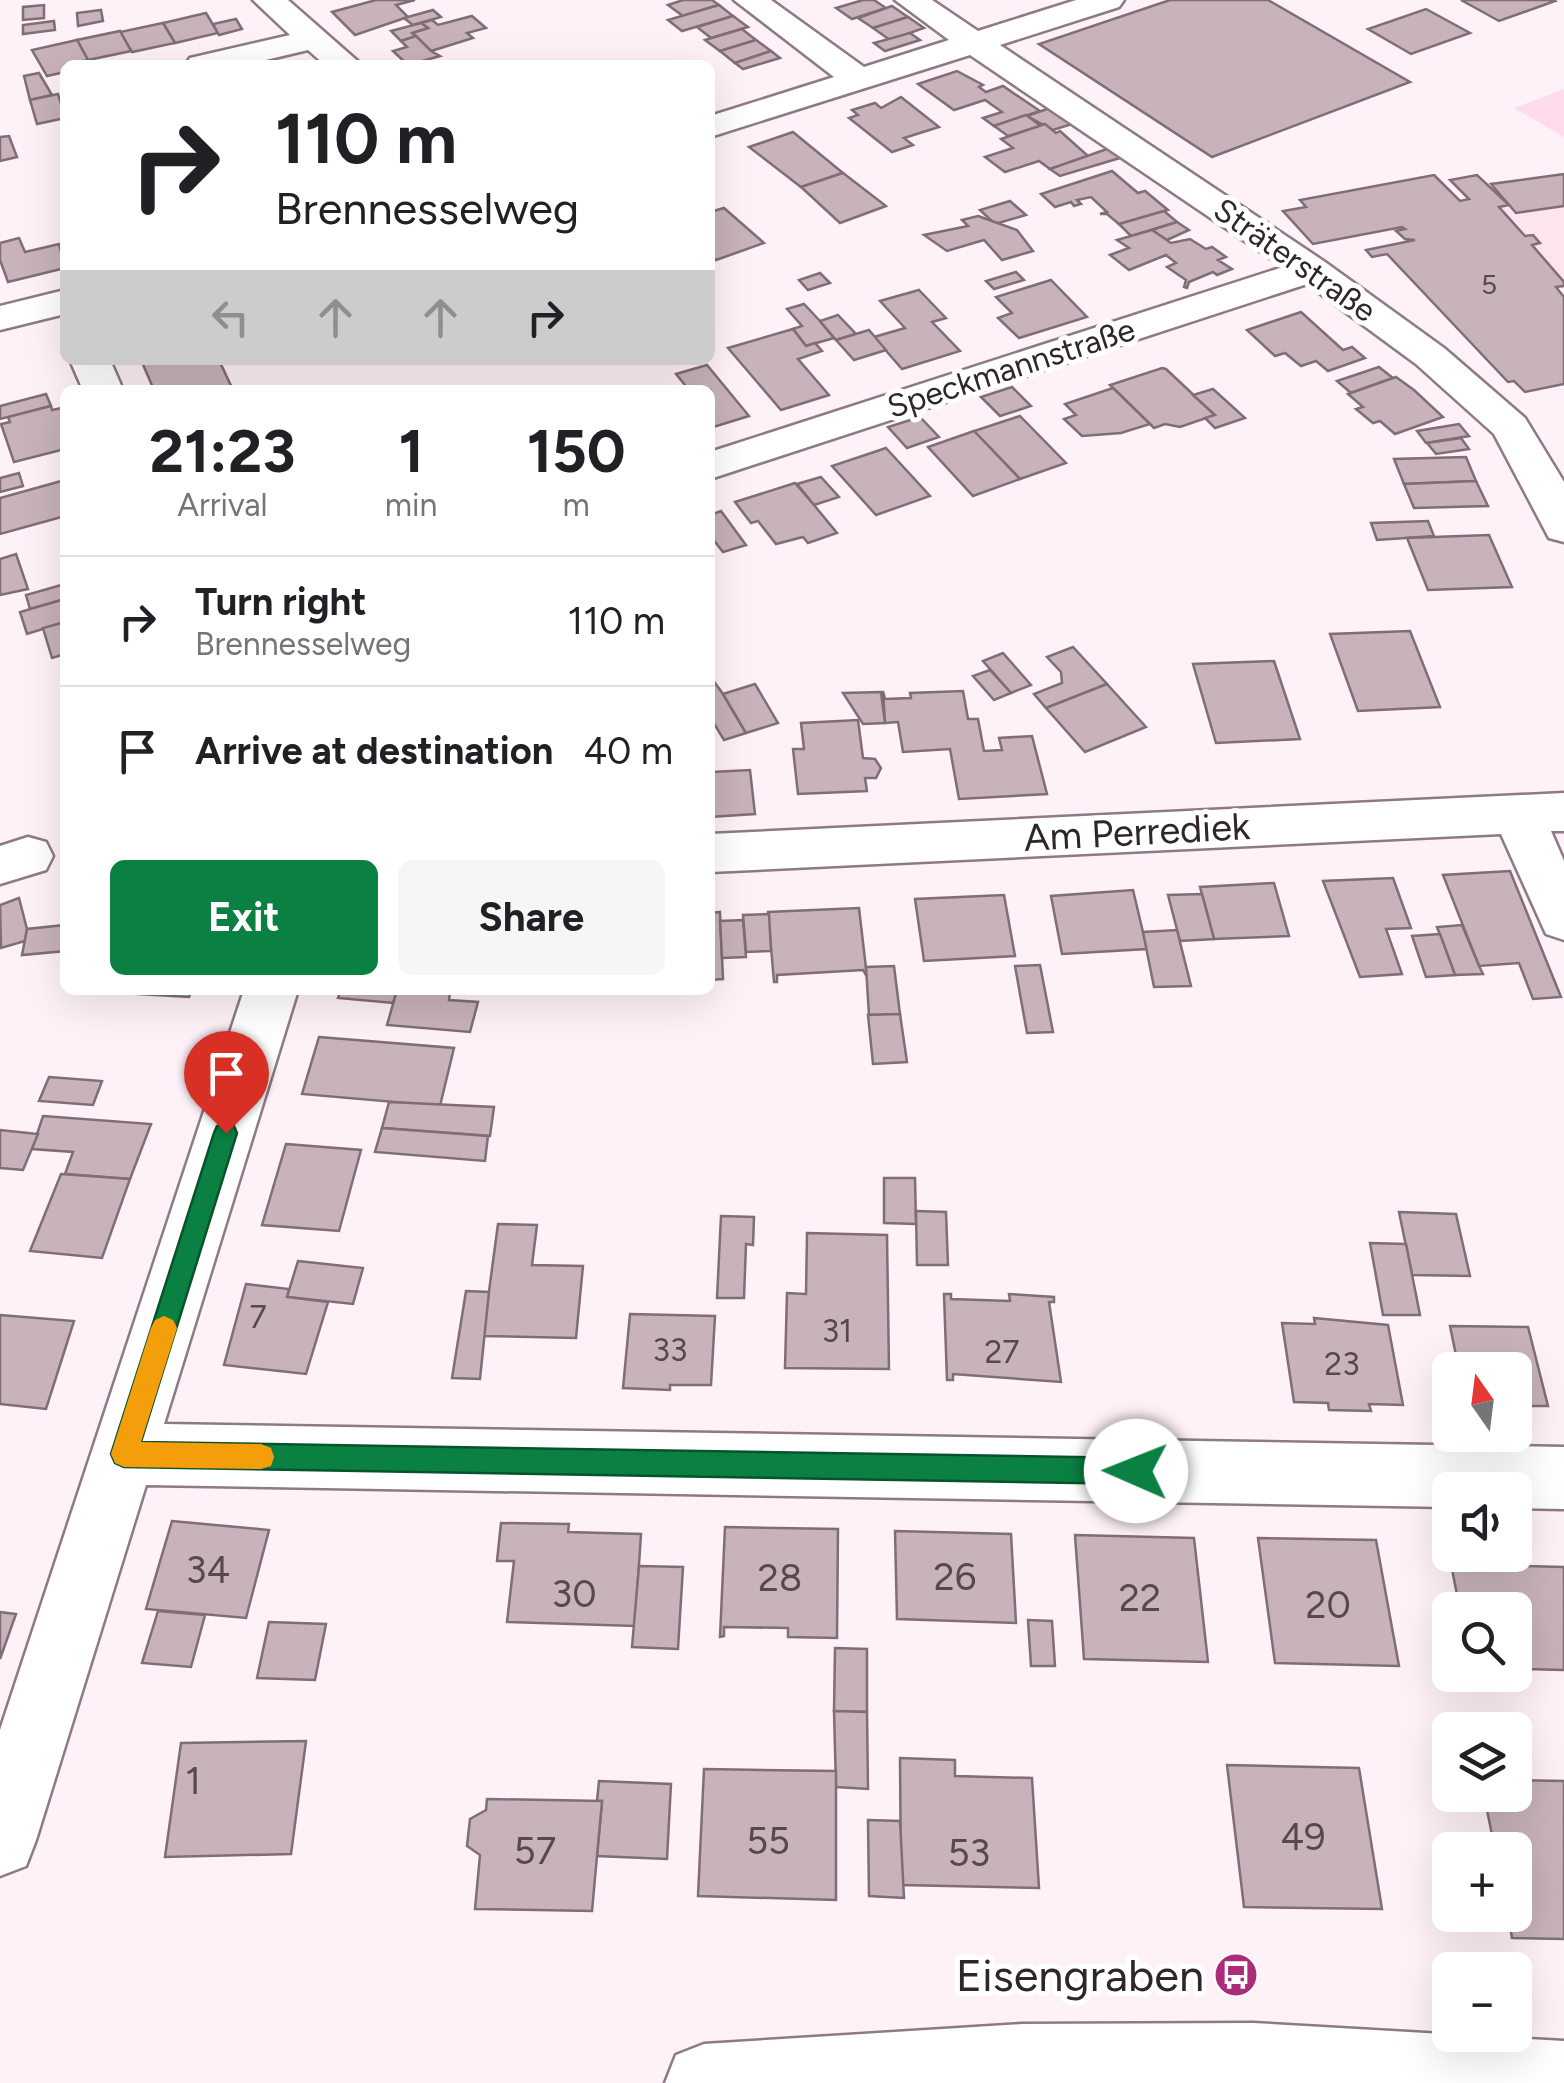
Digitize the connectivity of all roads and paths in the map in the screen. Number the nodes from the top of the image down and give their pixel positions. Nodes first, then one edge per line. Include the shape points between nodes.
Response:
1 (269, 0) edge
2 (750, 0) edge
3 (911, 0) edge
4 (1108, 0) edge
5 (314, 39) junction
6 (974, 42) junction
7 (224, 60) edge
8 (339, 60) edge
9 (859, 79) junction
10 (715, 125) edge
11 (1312, 270) junction
12 (60, 303) edge
13 (0, 318) edge
14 (715, 464) edge
15 (1564, 528) edge
16 (1541, 813) edge
17 (715, 853) edge
18 (1564, 920) edge
19 (269, 995) edge
20 (124, 1454) junction
21 (1564, 1478) edge
22 (0, 1840) edge
23 (1023, 2073) edge
24 (1564, 2080) edge
25 (704, 2083) edge

1 - 5 street
2 - 9 street
3 - 6 street, Sträterstraße
4 - 6 street
5 - 7 street
5 - 8 street
6 - 9 street
6 - 11 street, Sträterstraße
9 - 10 street
11 - 14 street, Speckmannstraße
11 - 15 street, Sträterstraße via 1430,356 1510,427
12 - 13 street
16 - 17 street, Am Perrediek
16 - 18 street
19 - 20 street
20 - 21 street
20 - 22 street
23 - 24 street via 1252,2062
23 - 25 street

